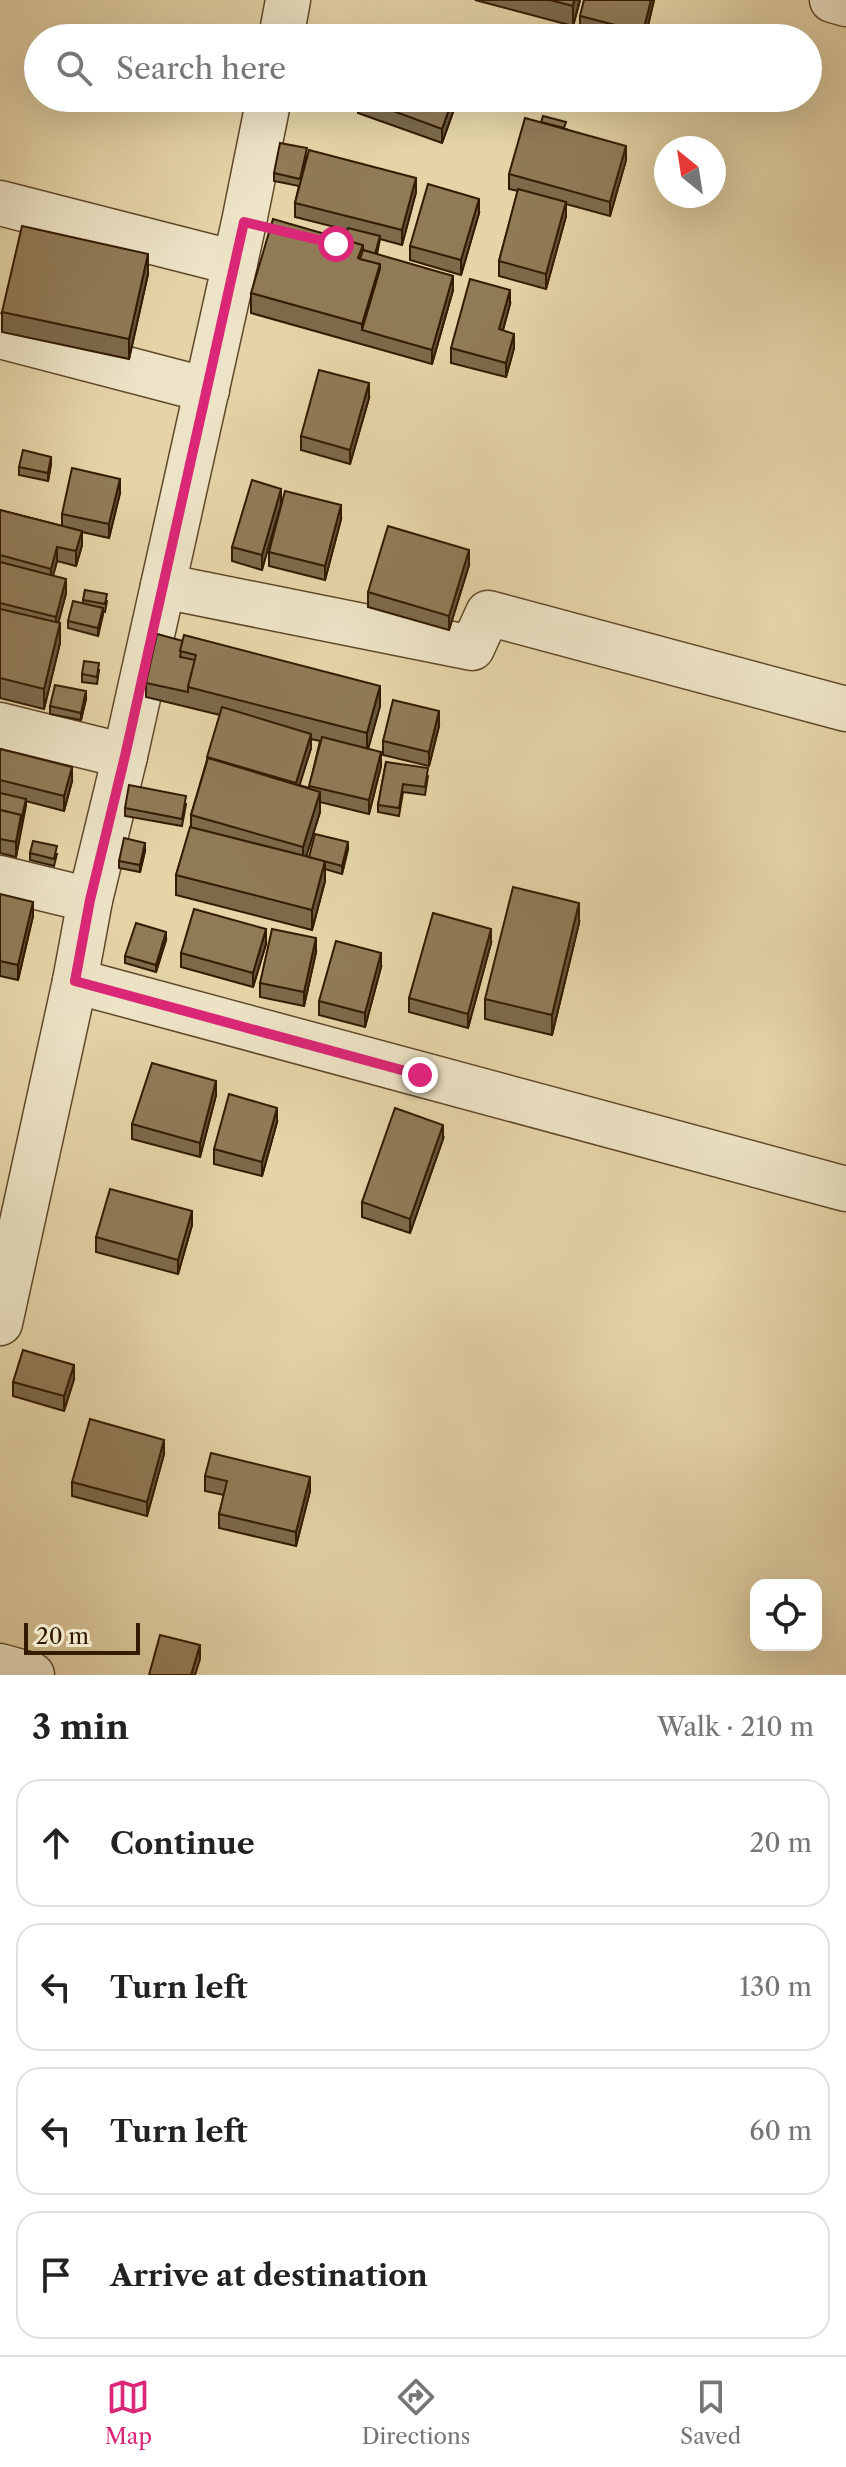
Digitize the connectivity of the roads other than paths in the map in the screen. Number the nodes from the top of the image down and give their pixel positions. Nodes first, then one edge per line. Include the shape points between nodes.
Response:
1 (288, 0) edge
2 (832, 0) edge
3 (846, 4) edge
4 (284, 24) edge
5 (267, 112) edge
6 (0, 203) edge
7 (251, 238) junction
8 (0, 336) edge
9 (207, 390) junction
10 (163, 586) junction
11 (846, 709) edge
12 (0, 725) edge
13 (125, 756) junction
14 (0, 878) edge
15 (90, 900) junction
16 (75, 981) junction
17 (846, 1189) edge
18 (0, 1323) edge
19 (0, 1666) edge
20 (32, 1675) edge

1 - 4 street
2 - 3 street
5 - 7 street
6 - 7 street
7 - 9 street
8 - 9 street
9 - 10 street
10 - 11 street via 472,648 488,613
10 - 13 street
12 - 13 street
13 - 15 street
14 - 15 street
15 - 16 street
16 - 17 street
16 - 18 street
19 - 20 street

